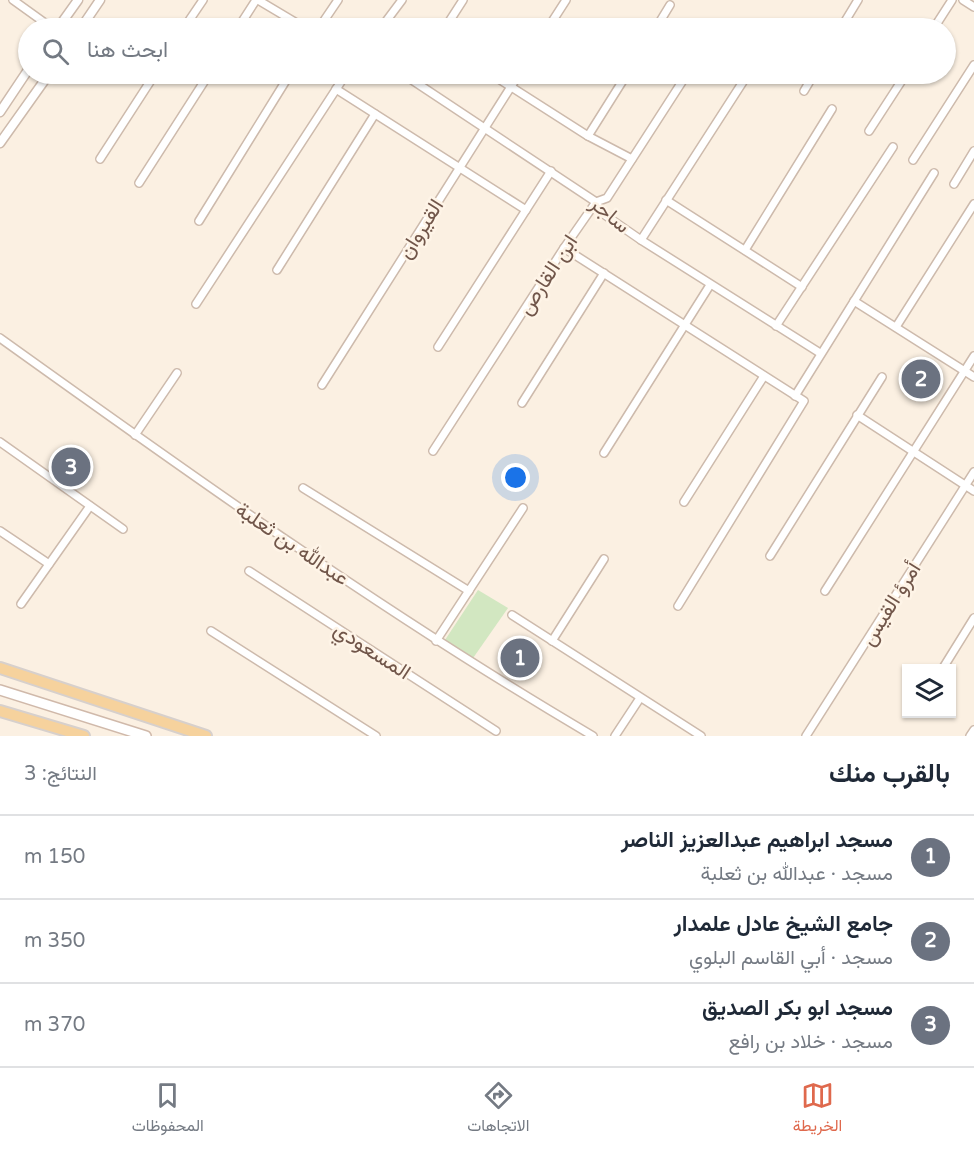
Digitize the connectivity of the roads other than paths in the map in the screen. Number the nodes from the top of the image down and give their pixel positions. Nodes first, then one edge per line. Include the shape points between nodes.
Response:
1 (13, 0) edge
2 (78, 0) edge
3 (100, 0) edge
4 (203, 0) edge
5 (257, 0) edge
6 (338, 0) edge
7 (402, 0) edge
8 (462, 0) edge
9 (566, 0) edge
10 (858, 0) edge
11 (952, 0) edge
12 (963, 0) edge
13 (670, 6) dead end
14 (974, 7) edge
15 (38, 18) edge
16 (65, 18) edge
17 (88, 18) edge
18 (191, 18) edge
19 (245, 18) edge
20 (288, 18) edge
21 (326, 18) edge
22 (388, 18) edge
23 (451, 18) edge
24 (554, 18) edge
25 (662, 18) edge
26 (847, 18) edge
27 (940, 18) edge
28 (974, 65) edge
29 (19, 84) edge
30 (42, 84) edge
31 (149, 84) edge
32 (203, 84) edge
33 (284, 84) edge
34 (339, 84) edge
35 (425, 84) edge
36 (506, 84) edge
37 (513, 84) edge
38 (621, 84) edge
39 (681, 84) edge
40 (741, 84) edge
41 (808, 84) edge
42 (900, 84) edge
43 (511, 87) junction
44 (336, 89) junction
45 (804, 91) dead end
46 (832, 109) dead end
47 (0, 112) edge
48 (375, 114) junction
49 (486, 126) junction
50 (869, 131) dead end
51 (588, 136) junction
52 (0, 143) edge
53 (893, 147) dead end
54 (974, 151) edge
55 (100, 159) dead end
56 (632, 159) junction
57 (913, 160) dead end
58 (459, 168) junction
59 (551, 171) junction
60 (934, 173) dead end
61 (139, 183) dead end
62 (954, 183) dead end
63 (666, 200) junction
64 (596, 202) junction
65 (974, 204) edge
66 (526, 210) junction
67 (199, 221) dead end
68 (641, 240) junction
69 (564, 248) junction
70 (745, 250) junction
71 (277, 270) dead end
72 (604, 273) junction
73 (710, 285) junction
74 (802, 287) junction
75 (854, 301) junction
76 (196, 304) dead end
77 (685, 324) junction
78 (776, 326) junction
79 (896, 327) junction
80 (0, 338) edge
81 (438, 347) dead end
82 (820, 353) junction
83 (974, 356) edge
84 (964, 371) junction
85 (177, 373) dead end
86 (764, 376) junction
87 (882, 377) dead end
88 (974, 377) edge
89 (322, 385) dead end
90 (795, 396) junction
91 (522, 403) dead end
92 (857, 415) junction
93 (135, 435) junction
94 (0, 442) edge
95 (433, 451) dead end
96 (914, 452) junction
97 (604, 453) dead end
98 (974, 472) edge
99 (966, 485) junction
100 (303, 488) dead end
101 (974, 491) edge
102 (684, 502) dead end
103 (90, 506) junction
104 (523, 508) dead end
105 (123, 529) dead end
106 (0, 531) edge
107 (770, 556) dead end
108 (604, 559) dead end
109 (49, 564) junction
110 (249, 572) dead end
111 (469, 591) junction
112 (825, 591) dead end
113 (21, 604) dead end
114 (678, 606) dead end
115 (512, 615) dead end
116 (974, 618) edge
117 (211, 631) dead end
118 (436, 641) junction
119 (552, 641) junction
120 (945, 664) edge
121 (0, 668) edge
122 (0, 690) edge
123 (640, 698) junction
124 (0, 711) edge
125 (496, 730) dead end
126 (974, 730) edge
127 (84, 736) edge
128 (146, 736) edge
129 (207, 736) edge
130 (376, 736) edge
131 (593, 736) edge
132 (615, 736) edge
133 (701, 736) edge
134 (806, 736) edge
135 (970, 736) edge

1 - 15 street
2 - 16 street
3 - 17 street
4 - 18 street
5 - 19 street
5 - 20 street
6 - 21 street
7 - 22 street
8 - 23 street
9 - 24 street
10 - 26 street
11 - 27 street
12 - 14 street
13 - 25 street
28 - 57 street
29 - 47 street
30 - 52 street
31 - 55 street
32 - 61 street
33 - 67 street
34 - 44 street
35 - 49 street, ساجر
36 - 43 street
37 - 43 street, القيروان
38 - 51 street
39 - 56 street, ابن القارص
40 - 63 street
41 - 45 street
42 - 50 street
43 - 49 street, القيروان
43 - 51 street
44 - 48 street
44 - 76 street
46 - 70 street
48 - 58 street
48 - 71 street
49 - 58 street, القيروان
49 - 59 street, ساجر
51 - 56 street
53 - 74 street
54 - 62 street
56 - 64 street, ابن القارص via 607,198
58 - 66 street
58 - 89 street, القيروان
59 - 64 street, ساجر
59 - 66 street
60 - 75 street
63 - 68 street
63 - 70 street
64 - 68 street, ساجر via 602,213
64 - 69 street, ابن القارص
65 - 79 street
66 - 81 street
68 - 73 street, ساجر
69 - 72 street
69 - 95 street, ابن القارص
70 - 74 street
72 - 77 street
72 - 91 street
73 - 77 street
73 - 78 street, ساجر
74 - 78 street
75 - 79 street
75 - 82 street
77 - 86 street
77 - 97 street
78 - 82 street, ساجر
79 - 84 street
80 - 93 street, عبدالله بن ثعلبة
82 - 90 street
83 - 84 street
84 - 88 street
84 - 96 street
85 - 93 street
86 - 90 street
86 - 102 street
87 - 92 street
90 - 114 street via 804,401
92 - 96 street
92 - 107 street
93 - 118 street, عبدالله بن ثعلبة
94 - 103 street
96 - 99 street
96 - 112 street
98 - 99 street, أمرؤ القيس
99 - 101 street
99 - 134 street, أمرؤ القيس
100 - 111 street
103 - 105 street
103 - 109 street
104 - 111 street
106 - 109 street
108 - 119 street
109 - 113 street
110 - 125 street, المسعودي
111 - 118 street
115 - 119 street
116 - 120 street
117 - 130 street
118 - 131 street, عبدالله بن ثعلبة
119 - 123 street
121 - 129 main road
122 - 128 main road
123 - 132 street
123 - 133 street
124 - 127 main road
126 - 135 street

